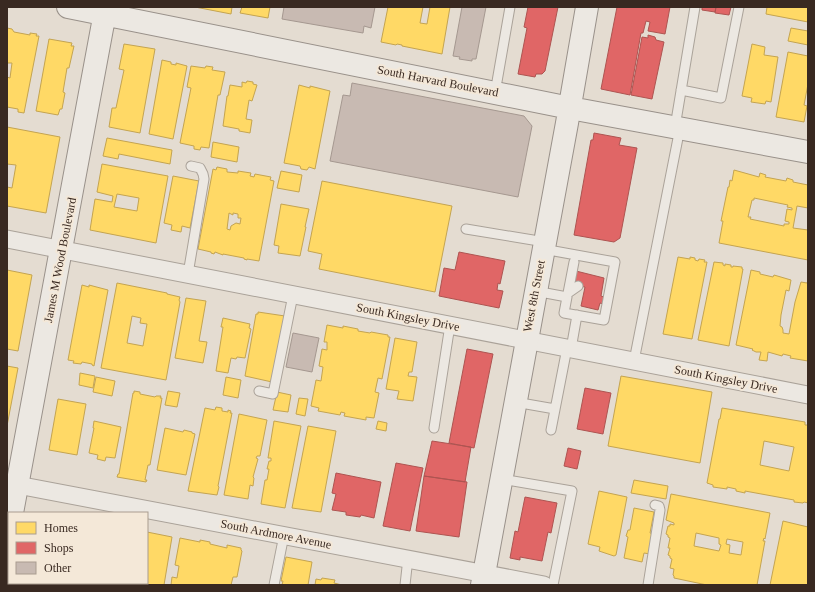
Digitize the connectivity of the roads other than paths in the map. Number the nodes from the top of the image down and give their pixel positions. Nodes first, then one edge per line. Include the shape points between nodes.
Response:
1 (68, 7) edge
2 (510, 7) edge
3 (587, 7) edge
4 (695, 7) edge
5 (739, 7) edge
6 (105, 10) edge
7 (681, 90) junction
8 (495, 93) junction
9 (570, 108) junction
10 (677, 128) junction
11 (808, 152) edge
12 (192, 166) dead end
13 (466, 229) dead end
14 (7, 239) edge
15 (544, 246) junction
16 (62, 250) junction
17 (575, 258) junction
18 (581, 273) dead end
19 (188, 274) junction
20 (578, 286) dead end
21 (535, 291) junction
22 (293, 295) junction
23 (567, 295) junction
24 (578, 315) junction
25 (450, 325) junction
26 (526, 340) junction
27 (569, 348) junction
28 (634, 361) junction
29 (259, 391) dead end
30 (808, 395) edge
31 (515, 402) junction
32 (555, 409) junction
33 (434, 428) dead end
34 (550, 430) dead end
35 (501, 479) junction
36 (12, 484) edge
37 (655, 505) dead end
38 (12, 512) edge
39 (284, 535) junction
40 (408, 558) junction
41 (483, 579) edge
42 (274, 585) edge
43 (405, 585) edge
44 (544, 585) edge
45 (553, 585) edge
46 (648, 585) edge

1 - 6 street, South Harvard Boulevard
2 - 8 lane
3 - 9 street, West 8th Street
4 - 7 lane
5 - 7 lane via 722,98
6 - 8 street, South Harvard Boulevard
6 - 16 street, James M Wood Boulevard
7 - 10 lane
8 - 9 street, South Harvard Boulevard
9 - 10 street, South Harvard Boulevard
9 - 15 street, West 8th Street
10 - 11 street, South Harvard Boulevard
10 - 28 lane
12 - 19 lane via 200,168 204,179
13 - 15 lane
14 - 16 street, South Kingsley Drive
15 - 17 lane
15 - 21 street, West 8th Street
16 - 19 street, South Kingsley Drive
16 - 36 street, James M Wood Boulevard
17 - 18 lane
17 - 23 lane
17 - 24 lane via 615,262 604,320
19 - 22 street, South Kingsley Drive
20 - 23 lane
21 - 23 lane
21 - 26 street, West 8th Street
22 - 25 street, South Kingsley Drive
22 - 29 lane via 273,394
23 - 24 lane via 564,313
24 - 27 lane
25 - 26 street, South Kingsley Drive
25 - 33 lane
26 - 27 street, South Kingsley Drive
26 - 31 street, West 8th Street
27 - 28 street, South Kingsley Drive
27 - 32 lane
28 - 30 street, South Kingsley Drive
31 - 32 lane
31 - 35 street, West 8th Street
32 - 34 lane
35 - 41 street, West 8th Street
35 - 45 lane via 572,491
36 - 38 street, James M Wood Boulevard
36 - 39 street, South Ardmore Avenue
37 - 46 lane via 659,506 660,510
39 - 40 street, South Ardmore Avenue
39 - 42 lane
40 - 41 street, South Ardmore Avenue
40 - 43 lane
41 - 44 street, South Ardmore Avenue

